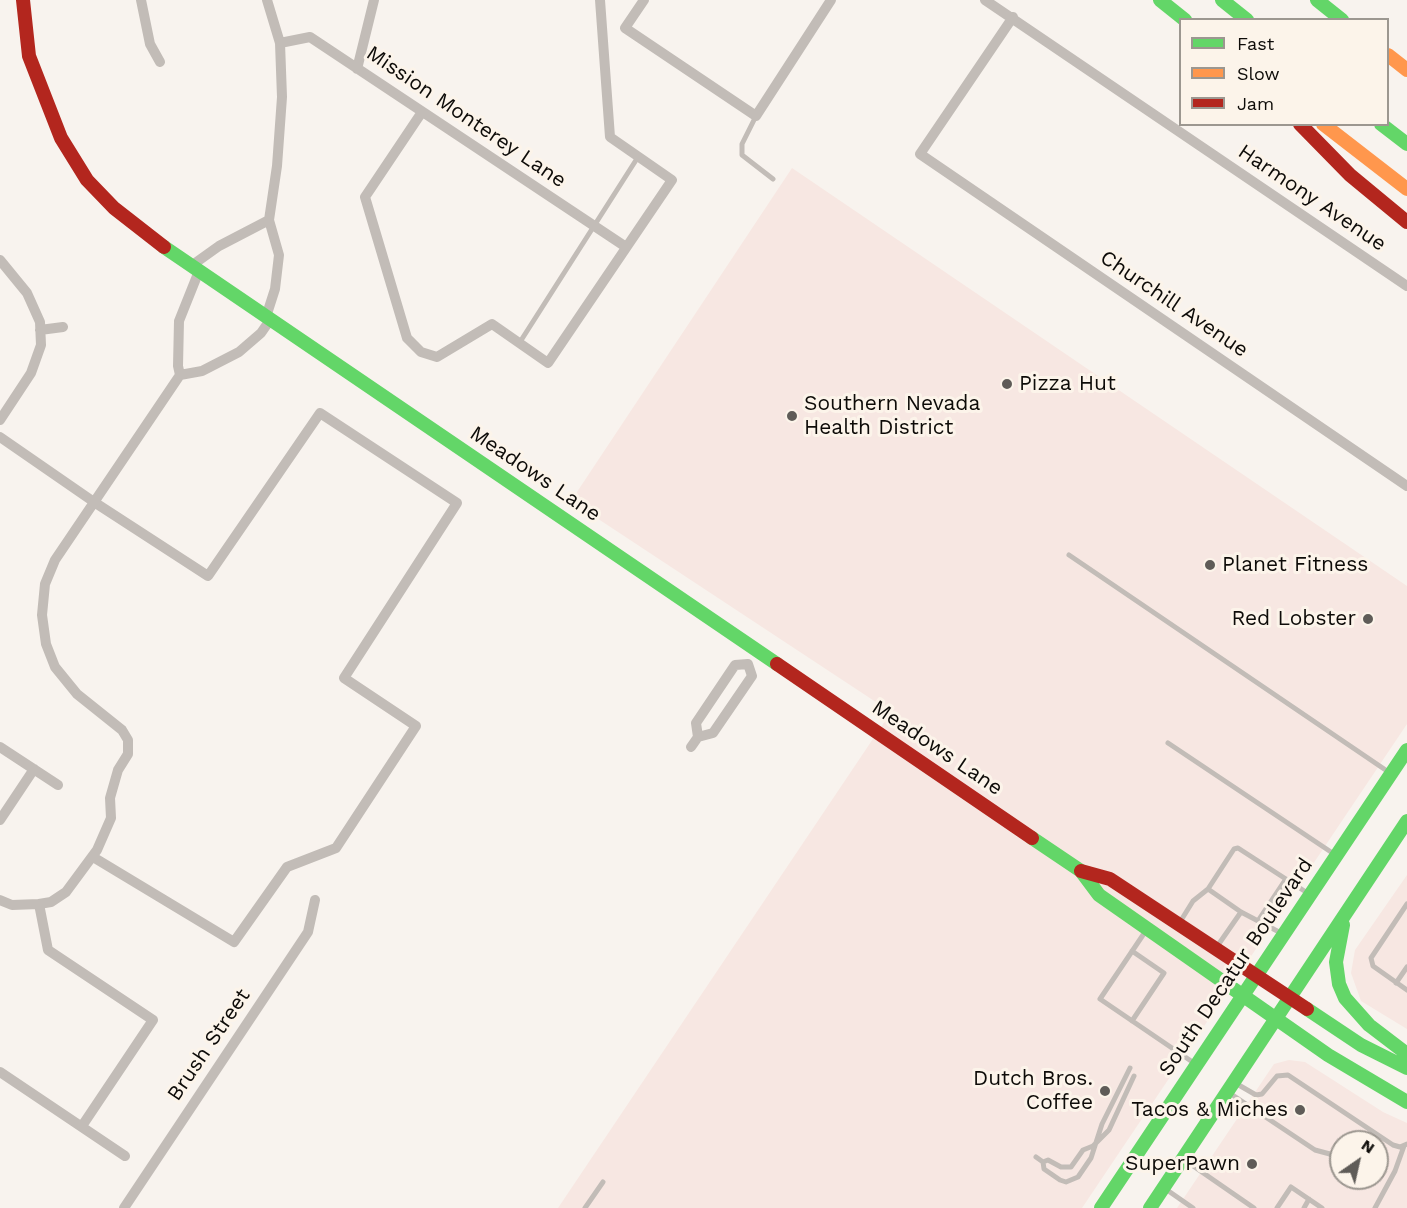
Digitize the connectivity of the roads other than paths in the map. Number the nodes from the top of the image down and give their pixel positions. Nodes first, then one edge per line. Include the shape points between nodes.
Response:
1 (23, 0) edge
2 (141, 0) edge
3 (267, 0) edge
4 (374, 0) edge
5 (600, 0) edge
6 (644, 0) edge
7 (831, 0) edge
8 (985, 0) edge
9 (1160, 0) edge
10 (1222, 0) edge
11 (1317, 0) edge
12 (1012, 17) junction
13 (1182, 18) edge
14 (1244, 18) edge
15 (1340, 18) edge
16 (280, 43) junction
17 (1389, 56) edge
18 (160, 62) dead end
19 (357, 69) junction
20 (1407, 70) edge
21 (422, 112) junction
22 (756, 116) junction
23 (1302, 126) edge
24 (1326, 126) edge
25 (1384, 126) edge
26 (1407, 144) edge
27 (638, 157) junction
28 (773, 179) dead end
29 (1407, 189) edge
30 (270, 220) junction
31 (1407, 222) edge
32 (593, 225) junction
33 (626, 247) junction
34 (0, 260) edge
35 (195, 268) junction
36 (1407, 286) edge
37 (268, 318) junction
38 (63, 327) dead end
39 (40, 330) junction
40 (519, 343) junction
41 (180, 375) junction
42 (0, 420) edge
43 (0, 437) edge
44 (1407, 486) edge
45 (94, 502) junction
46 (1069, 555) dead end
47 (757, 651) junction
48 (748, 664) junction
49 (698, 737) junction
50 (1168, 743) dead end
51 (0, 747) edge
52 (691, 747) dead end
53 (1407, 750) edge
54 (34, 769) junction
55 (1391, 773) junction
56 (58, 785) dead end
57 (0, 820) edge
58 (1407, 821) edge
59 (1399, 845) dead end
60 (1385, 852) junction
61 (1336, 855) junction
62 (93, 857) junction
63 (1081, 871) junction
64 (1286, 879) junction
65 (1208, 889) junction
66 (1310, 894) junction
67 (0, 900) edge
68 (315, 900) dead end
69 (1352, 901) junction
70 (39, 904) junction
71 (1407, 904) edge
72 (1241, 912) junction
73 (1258, 921) junction
74 (1178, 924) junction
75 (1148, 928) junction
76 (1283, 934) junction
77 (1215, 950) junction
78 (1132, 951) junction
79 (1407, 967) edge
80 (1255, 977) junction
81 (1396, 983) junction
82 (1407, 990) edge
83 (1243, 993) junction
84 (1289, 997) junction
85 (1275, 1018) junction
86 (1132, 1021) junction
87 (1407, 1054) edge
88 (1196, 1064) junction
89 (1130, 1068) dead end
90 (1407, 1068) edge
91 (0, 1072) edge
92 (1134, 1076) dead end
93 (1230, 1086) junction
94 (1407, 1102) edge
95 (82, 1126) junction
96 (1370, 1130) edge
97 (1389, 1142) edge
98 (1406, 1145) edge
99 (1093, 1146) junction
100 (1329, 1154) edge
101 (126, 1156) dead end
102 (1036, 1157) dead end
103 (1182, 1158) junction
104 (1043, 1162) junction
105 (603, 1182) dead end
106 (1163, 1187) junction
107 (1309, 1199) junction
108 (124, 1208) edge
109 (585, 1208) edge
110 (1101, 1208) edge
111 (1150, 1208) edge
112 (1193, 1208) edge
113 (1254, 1208) edge
114 (1277, 1208) edge
115 (1304, 1208) edge
116 (1322, 1208) edge
117 (1375, 1208) edge

1 - 35 main road, Meadows Lane via 29,56 46,105 87,180 144,233
2 - 18 street via 150,44
3 - 16 street
4 - 19 street
5 - 27 street via 610,137
6 - 22 street via 625,28
7 - 22 street
8 - 12 street, Harmony Avenue
9 - 13 main road
10 - 14 main road
11 - 15 main road
12 - 36 street, Harmony Avenue
12 - 44 street, Churchill Avenue via 920,154
16 - 19 street, Mission Monterey Lane via 310,37
16 - 30 street via 282,97
17 - 20 main road
19 - 21 street, Mission Monterey Lane
21 - 32 street, Mission Monterey Lane
21 - 40 street via 365,197 407,338 421,352 437,357 492,324
22 - 28 lane via 742,144 742,155
23 - 31 main road via 1350,175
24 - 29 main road
25 - 26 main road
27 - 32 lane
27 - 33 street via 672,180
30 - 35 street via 219,246
30 - 37 street via 279,255
32 - 33 street, Mission Monterey Lane
32 - 40 lane
33 - 40 street via 548,363
34 - 39 street via 27,293
35 - 37 main road, Meadows Lane
35 - 41 street via 180,321
37 - 41 street via 261,333 239,352 202,371
37 - 47 main road, Meadows Lane
38 - 39 street
39 - 42 street via 41,345 32,373
41 - 45 street
43 - 45 street
45 - 62 street via 55,560 45,584 42,615 46,644 55,667 77,694 117,724 128,740 128,754 118,770 110,798 111,818
45 - 62 street via 208,576 320,413 457,503 344,678 416,726 336,848 287,867 234,942
46 - 55 lane
47 - 48 street
47 - 63 main road, Meadows Lane
48 - 49 street via 735,665 696,723
48 - 49 street via 752,676 713,733
49 - 52 street
50 - 61 lane
51 - 54 street
53 - 55 main road, South Decatur Boulevard
54 - 56 street
54 - 57 street
55 - 61 main road, South Decatur Boulevard
58 - 60 main road
59 - 60 lane
60 - 69 main road
61 - 66 main road, South Decatur Boulevard
62 - 70 street via 66,892 51,902
63 - 74 main road, Meadows Lane via 1110,879
63 - 75 main road, Meadows Lane via 1099,895
64 - 65 lane via 1238,848
64 - 66 lane
64 - 73 lane
65 - 72 lane
65 - 74 lane via 1193,901
66 - 76 main road, South Decatur Boulevard
67 - 70 street via 12,905
68 - 108 street, Brush Street via 308,932
69 - 84 main road
69 - 87 main road via 1336,955 1342,992 1369,1025
70 - 95 street via 48,950 153,1020
71 - 81 lane via 1371,958 1373,966
72 - 73 lane
72 - 77 lane
73 - 76 lane
74 - 77 main road, Meadows Lane
75 - 78 lane
75 - 83 main road, Meadows Lane
76 - 80 main road, South Decatur Boulevard
77 - 80 main road, Meadows Lane
78 - 86 lane via 1164,974
78 - 86 lane via 1100,999
79 - 81 lane
80 - 83 main road, South Decatur Boulevard
80 - 84 main road, Meadows Lane
81 - 82 lane
83 - 85 main road, Meadows Lane
83 - 88 main road, South Decatur Boulevard
84 - 85 main road
84 - 90 main road, Meadows Lane via 1361,1045
85 - 93 main road
85 - 94 main road, Meadows Lane via 1347,1068
86 - 88 lane
88 - 110 main road, South Decatur Boulevard
89 - 99 lane
91 - 95 street
92 - 99 lane via 1109,1130
93 - 96 lane via 1257,1095 1277,1076 1288,1075
93 - 100 lane via 1315,1150
93 - 103 main road
95 - 101 street
97 - 98 lane via 1400,1147
98 - 117 lane
99 - 104 lane via 1083,1150 1071,1167
99 - 104 lane via 1091,1158 1072,1181 1060,1180 1044,1169
102 - 104 lane
103 - 106 main road
103 - 113 lane
105 - 109 lane
106 - 111 main road
106 - 112 lane
107 - 114 lane via 1291,1187
107 - 115 lane
107 - 116 lane

